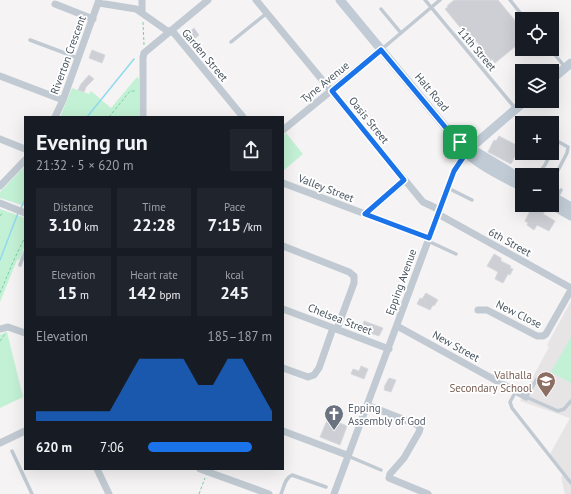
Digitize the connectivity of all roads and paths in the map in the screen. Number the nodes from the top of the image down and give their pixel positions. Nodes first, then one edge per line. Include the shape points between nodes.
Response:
1 (142, 0) edge
2 (208, 0) edge
3 (256, 0) edge
4 (340, 0) edge
5 (425, 0) edge
6 (440, 0) edge
7 (510, 0) edge
8 (99, 2) edge
9 (55, 4) dead end
10 (431, 7) junction
11 (381, 9) dead end
12 (142, 12) junction
13 (519, 12) edge
14 (267, 13) junction
15 (93, 19) junction
16 (169, 32) junction
17 (401, 33) junction
18 (30, 40) dead end
19 (231, 42) dead end
20 (381, 50) junction
21 (144, 54) junction
22 (558, 56) edge
23 (79, 58) junction
24 (568, 65) edge
25 (559, 73) edge
26 (0, 76) edge
27 (143, 91) junction
28 (332, 91) junction
29 (63, 100) junction
30 (515, 109) joint
31 (55, 116) edge
32 (110, 116) edge
33 (143, 116) edge
34 (241, 116) edge
35 (284, 129) edge
36 (0, 139) edge
37 (559, 142) edge
38 (24, 149) edge
39 (468, 150) junction
40 (24, 161) edge
41 (559, 168) edge
42 (515, 175) edge
43 (404, 180) junction
44 (284, 183) edge
45 (515, 183) edge
46 (0, 186) edge
47 (448, 188) junction
48 (561, 190) dead end
49 (559, 193) edge
50 (472, 200) dead end
51 (559, 202) edge
52 (559, 205) edge
53 (4, 206) edge
54 (571, 207) edge
55 (24, 212) edge
56 (439, 212) junction
57 (365, 214) junction
58 (0, 216) edge
59 (571, 216) edge
60 (24, 239) edge
61 (429, 239) junction
62 (284, 246) edge
63 (456, 254) dead end
64 (24, 255) edge
65 (20, 265) dead end
66 (571, 289) edge
67 (0, 293) edge
68 (284, 309) edge
69 (478, 310) dead end
70 (397, 326) junction
71 (335, 329) junction
72 (3, 331) edge
73 (24, 334) edge
74 (0, 342) edge
75 (389, 349) junction
76 (284, 368) edge
77 (537, 379) dead end
78 (516, 391) junction
79 (526, 397) junction
80 (571, 401) edge
81 (367, 405) junction
82 (24, 431) edge
83 (284, 431) edge
84 (0, 443) edge
85 (12, 451) dead end
86 (347, 455) junction
87 (98, 470) edge
88 (202, 470) edge
89 (381, 470) dead end
90 (207, 472) junction
91 (571, 483) edge
92 (326, 488) dead end
93 (32, 494) edge
94 (109, 494) edge
95 (199, 494) edge
96 (269, 494) edge
97 (282, 494) edge
98 (334, 494) edge
99 (428, 494) edge

1 - 12 street
2 - 16 street
3 - 14 street, Oasis Street
4 - 20 street, Halt Road
5 - 10 lane, 11th Street
6 - 10 lane
7 - 13 lane
8 - 12 street, Garden Street via 131,7
8 - 15 street, Riverton Crescent
9 - 15 street
10 - 17 lane
10 - 30 lane, 11th Street
11 - 17 lane
12 - 16 street, Garden Street
12 - 21 path
14 - 19 lane
14 - 28 street, Oasis Street
15 - 23 street, Riverton Crescent
16 - 21 street
16 - 34 street, Garden Street via 174,34
17 - 20 lane
18 - 23 lane
20 - 28 street, Tyne Avenue
20 - 39 street, Halt Road via 456,140
21 - 27 street
22 - 24 lane
23 - 29 street, Riverton Crescent
24 - 25 street
26 - 29 street
27 - 32 path via 130,91
27 - 33 street
28 - 35 street, Tyne Avenue
28 - 43 street, Oasis Street
29 - 31 street, Riverton Crescent
30 - 39 street, Epping Avenue
36 - 38 street
37 - 41 lane via 568,147
39 - 42 street, Halt Road
39 - 45 street, Halt Road via 476,161
39 - 47 street, Epping Avenue via 454,171
40 - 46 street
43 - 56 street, Oasis Street via 422,202
43 - 57 street
44 - 57 street, Valley Street
47 - 50 lane
47 - 56 street, Epping Avenue
48 - 49 lane
51 - 54 street
52 - 59 street
53 - 55 street
53 - 58 path
56 - 61 street, Epping Avenue
56 - 66 street, 6th Street
57 - 61 street, Valley Street
60 - 67 path
61 - 63 lane
61 - 70 street, Epping Avenue
62 - 71 street via 354,276 354,283
64 - 65 lane
66 - 69 street, New Close via 543,336 535,336 487,310
68 - 71 street, Chelsea Street
70 - 75 street, Epping Avenue
70 - 78 street, New Street
71 - 75 street, Chelsea Street
71 - 76 street via 314,376 308,377
72 - 73 street via 8,327
72 - 74 path
75 - 81 street, Epping Avenue
77 - 79 lane
78 - 79 street, New Street
78 - 91 lane via 510,402 512,408
79 - 80 lane via 558,411 564,409
81 - 86 street, Epping Avenue
81 - 99 street via 419,427 419,432 404,458 390,474 390,478
82 - 84 street
83 - 86 street
85 - 93 lane
86 - 89 lane
86 - 98 street, Epping Avenue
87 - 94 street
88 - 90 street
90 - 95 path
90 - 96 street
92 - 97 lane via 290,475

